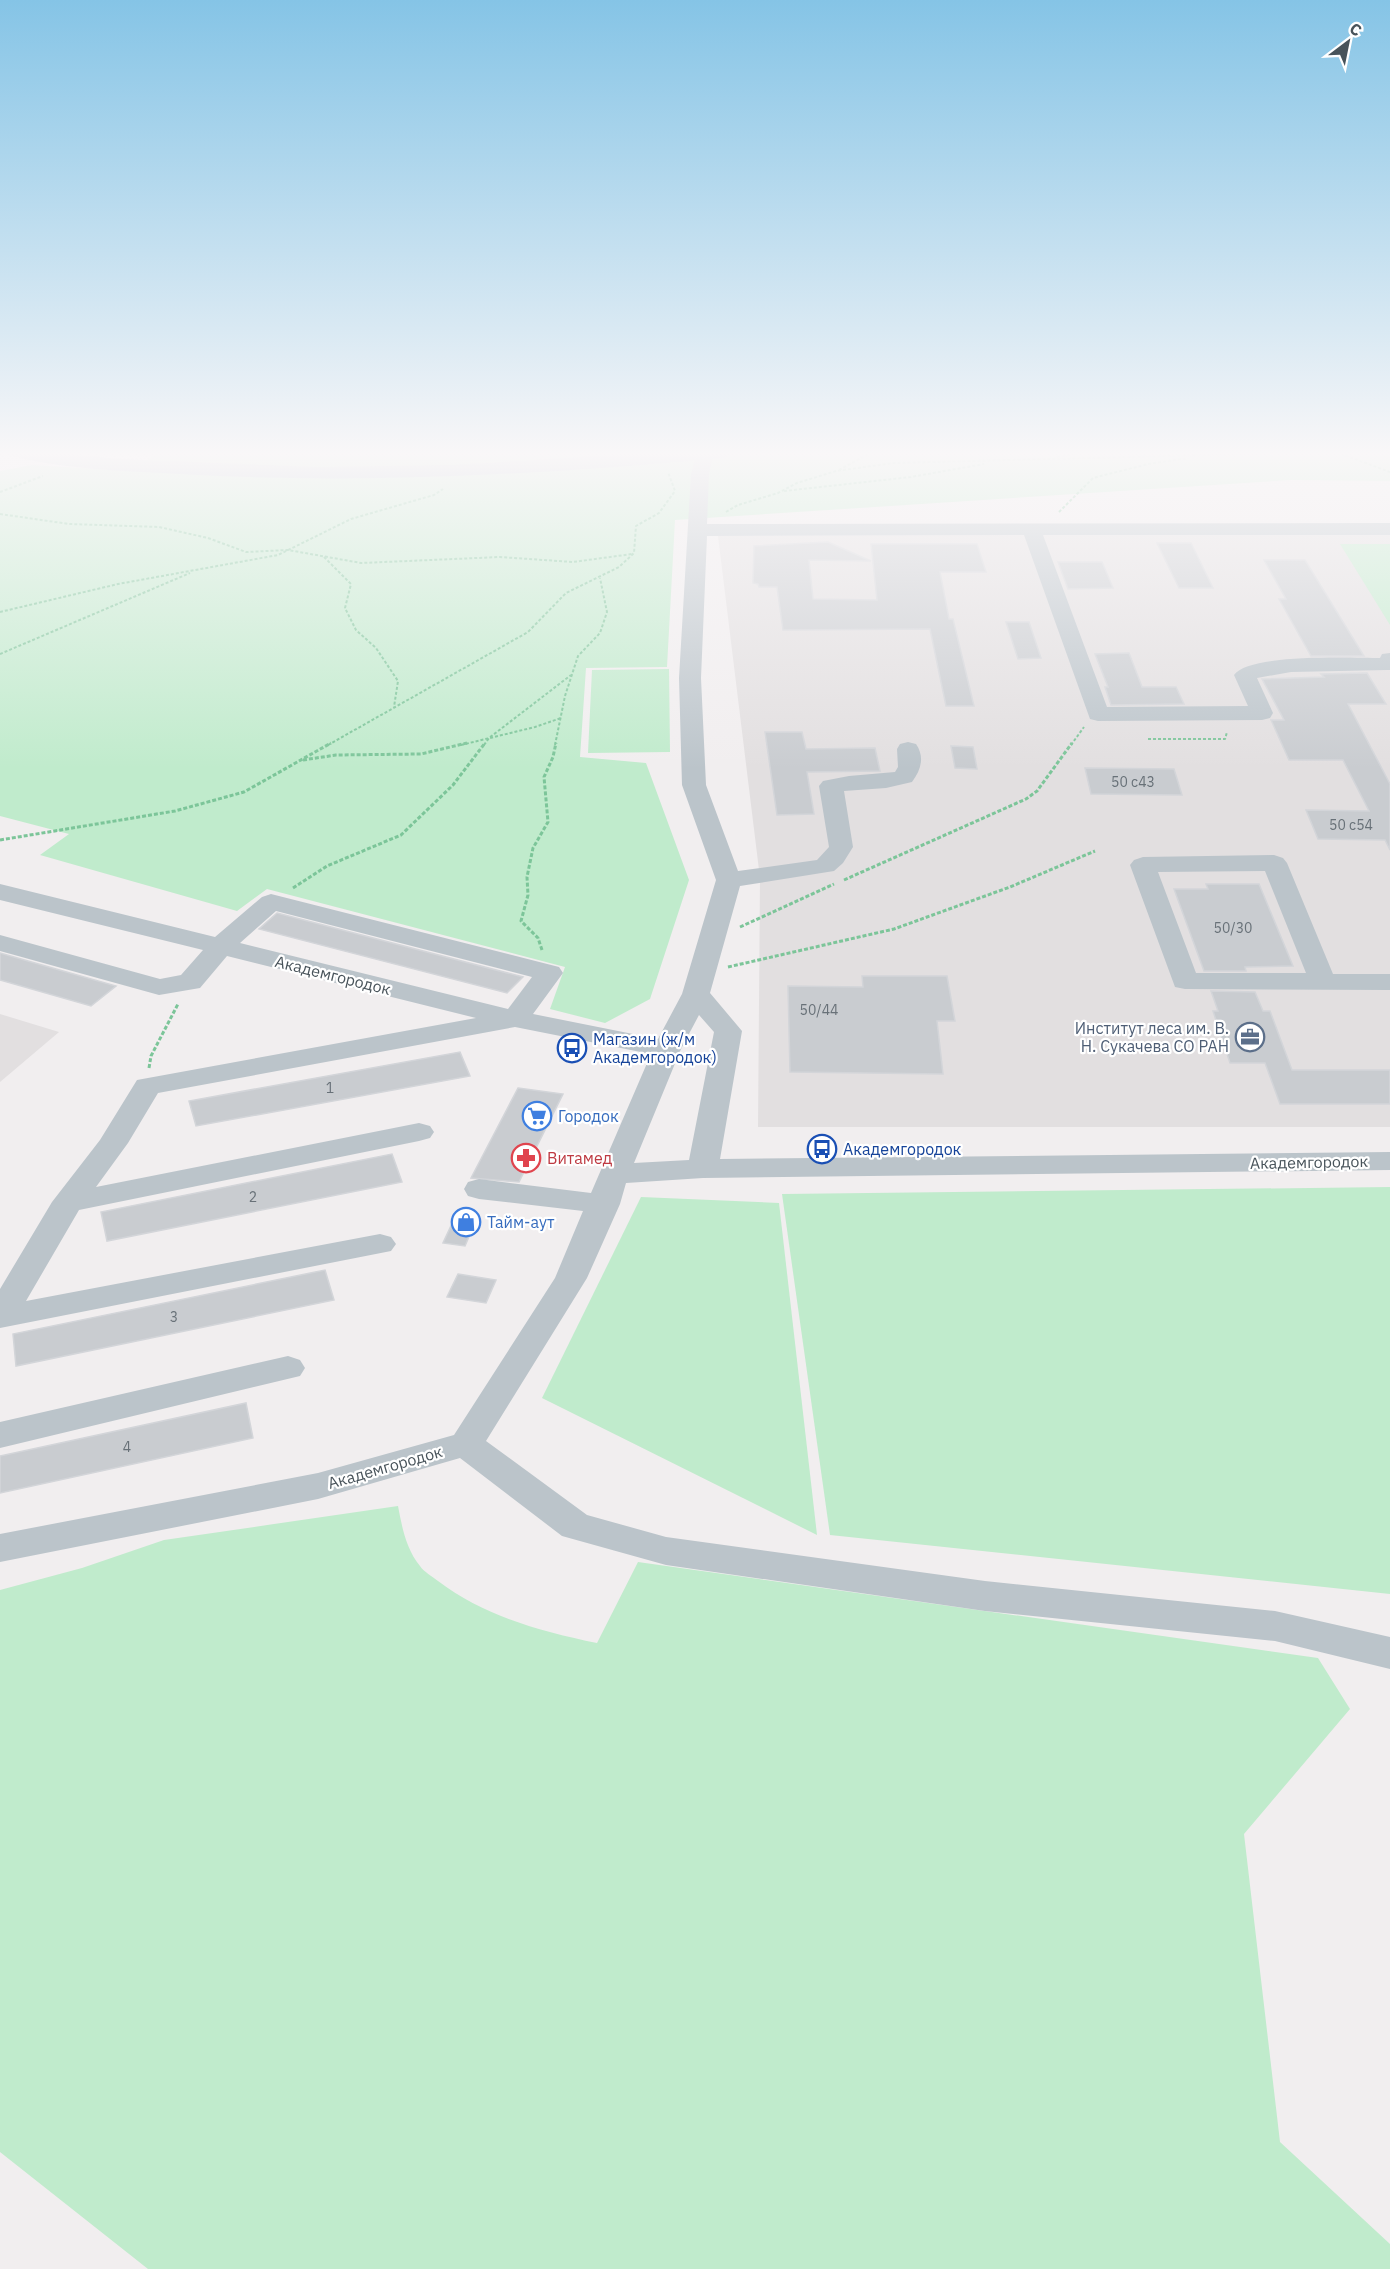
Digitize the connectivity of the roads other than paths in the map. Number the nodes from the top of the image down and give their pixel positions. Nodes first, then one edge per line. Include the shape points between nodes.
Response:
1 (696, 558) edge
2 (1042, 558) edge
3 (1390, 659) edge
4 (908, 749) dead end
5 (729, 880) junction
6 (0, 892) edge
7 (0, 943) edge
8 (220, 947) junction
9 (1322, 980) junction
10 (1390, 982) edge
11 (700, 984) junction
12 (515, 1019) junction
13 (667, 1049) junction
14 (419, 1132) dead end
15 (1390, 1161) edge
16 (703, 1169) junction
17 (479, 1189) dead end
18 (610, 1189) junction
19 (68, 1202) junction
20 (380, 1244) dead end
21 (0, 1317) edge
22 (288, 1368) dead end
23 (0, 1435) edge
24 (466, 1444) junction
25 (0, 1548) edge
26 (1390, 1653) edge

1 - 5 street via 690,678 694,785
2 - 3 street via 1098,714 1262,713 1245,675 1253,669 1387,664
4 - 5 street via 910,767 904,777 831,786 841,847 825,866
5 - 11 street
6 - 8 street, Академгородок
7 - 8 street via 159,987 190,982
8 - 12 street, Академгородок
8 - 12 street via 271,902 549,973
9 - 9 street via 1185,981 1143,865 1274,863
9 - 10 street
11 - 13 street
11 - 16 street via 728,1031
12 - 13 street, Академгородок
12 - 19 street via 147,1086 113,1143
13 - 18 street
14 - 19 street
15 - 16 street, Академгородок
16 - 18 street, Академгородок
17 - 18 street, Академгородок
18 - 24 street via 571,1278
19 - 21 street
20 - 21 street
22 - 23 street
24 - 25 street, Академгородок via 318,1486
24 - 26 street via 575,1526 666,1551 985,1596 1275,1626

